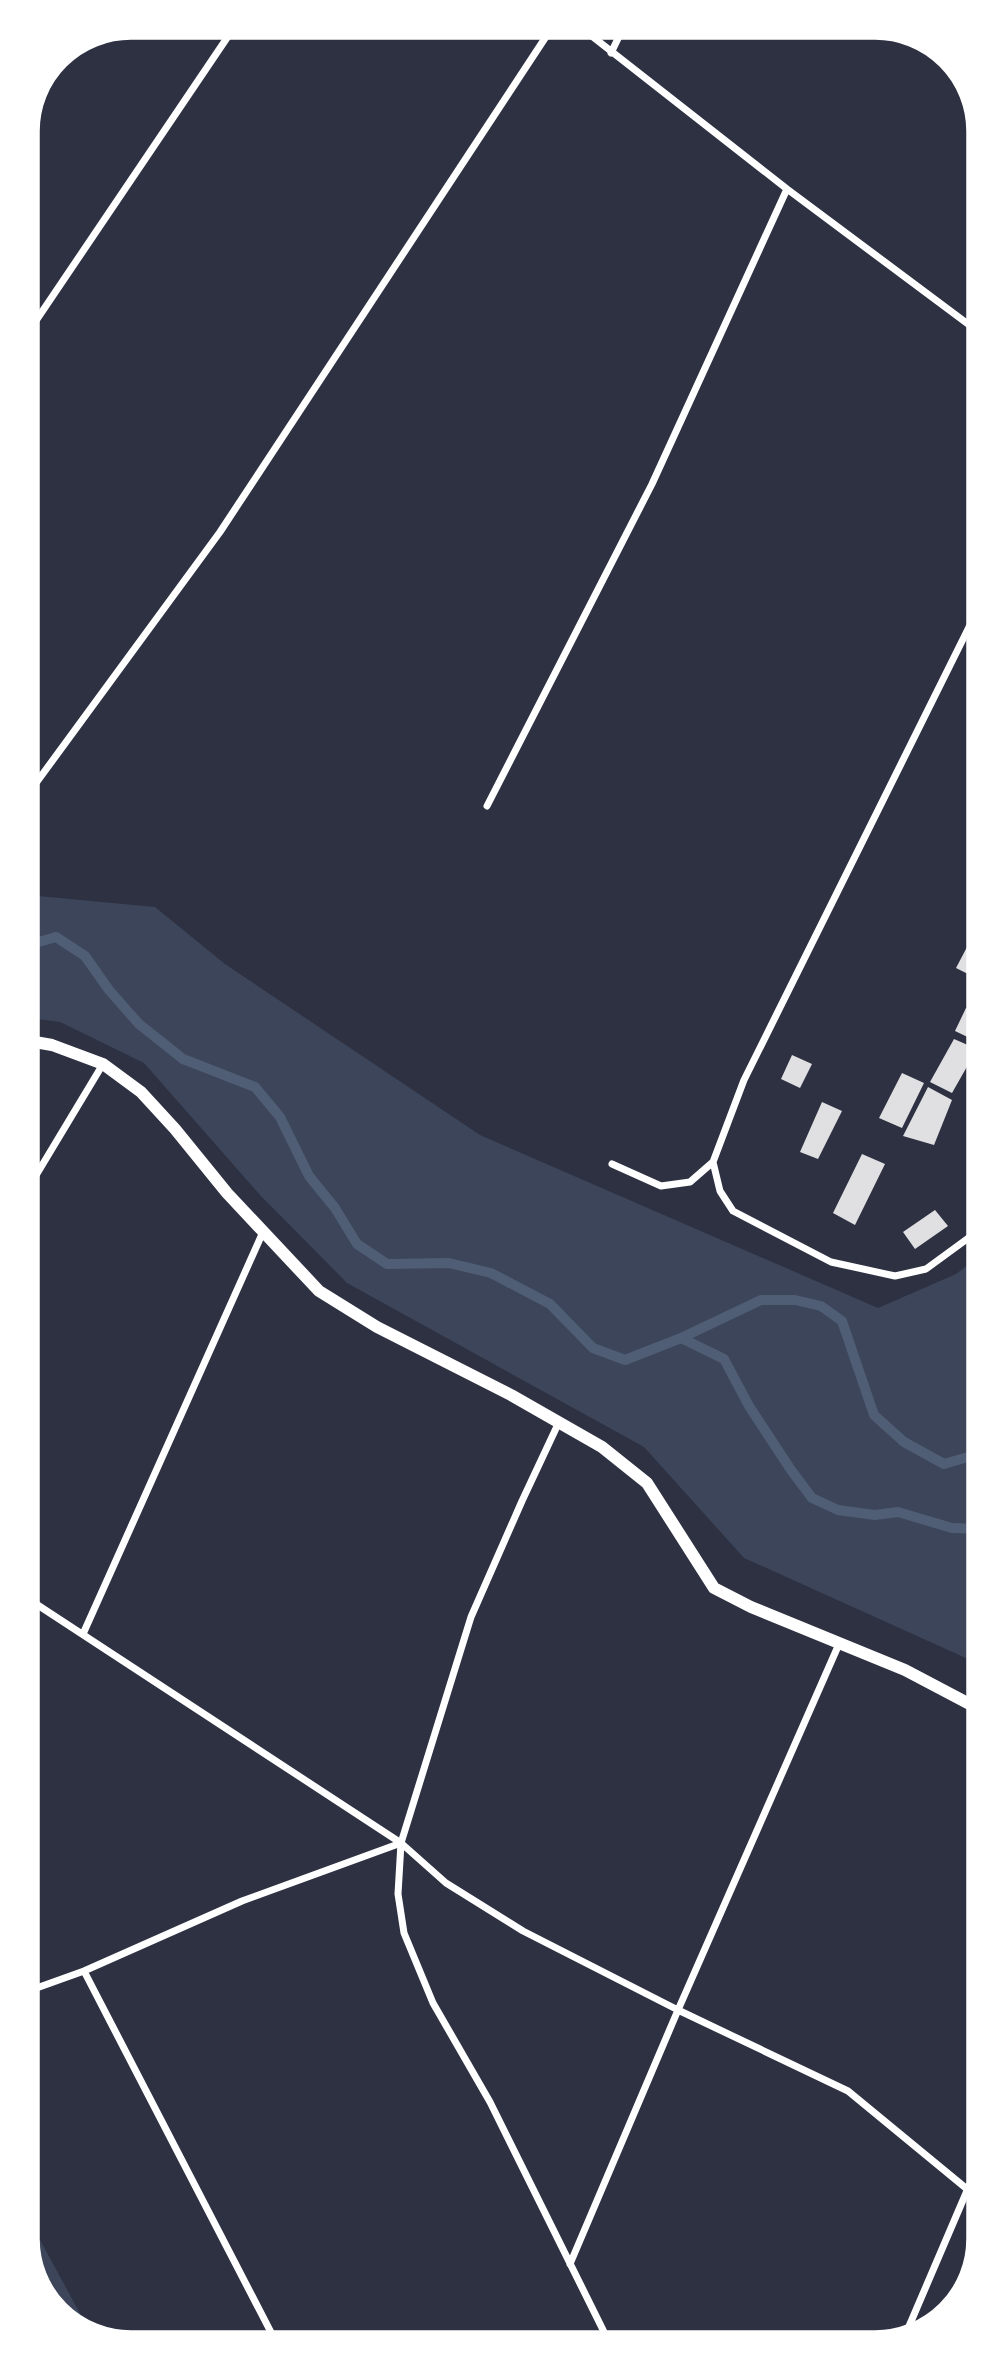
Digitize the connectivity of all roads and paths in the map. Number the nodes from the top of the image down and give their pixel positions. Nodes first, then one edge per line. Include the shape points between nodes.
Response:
1 (228, 38) edge
2 (546, 39) edge
3 (594, 39) edge
4 (618, 39) edge
5 (611, 53) junction
6 (787, 189) junction
7 (39, 316) edge
8 (968, 324) edge
9 (968, 629) edge
10 (39, 779) edge
11 (487, 806) dead end
12 (39, 1043) edge
13 (103, 1065) junction
14 (713, 1162) junction
15 (612, 1164) dead end
16 (39, 1172) edge
17 (263, 1232) junction
18 (968, 1238) edge
19 (559, 1422) junction
20 (38, 1605) edge
21 (83, 1634) junction
22 (839, 1644) junction
23 (968, 1703) edge
24 (401, 1843) junction
25 (84, 1971) junction
26 (38, 1987) edge
27 (678, 2010) junction
28 (967, 2189) joint
29 (570, 2264) junction
30 (909, 2325) edge
31 (270, 2331) edge
32 (604, 2332) edge

1 - 7 street
2 - 10 street via 220,532
3 - 5 street
4 - 5 street
5 - 6 street
6 - 8 street
6 - 11 street via 652,484
9 - 14 street via 744,1080
12 - 13 street
13 - 16 street
13 - 17 street via 141,1092
14 - 15 street via 690,1182 662,1186
14 - 18 street via 720,1191 733,1211 831,1262 895,1276 926,1269
17 - 19 street via 319,1291
17 - 21 street
19 - 22 street via 602,1447 647,1483 713,1588
19 - 24 street via 471,1617
20 - 21 street
21 - 24 street
22 - 23 street via 905,1670
22 - 27 street
24 - 25 street via 242,1901
24 - 27 street via 446,1883 523,1931
24 - 29 street via 398,1894 404,1933 433,2003 490,2102
25 - 26 street
25 - 31 street
27 - 28 street via 848,2091
27 - 29 street
28 - 30 street
29 - 32 street

